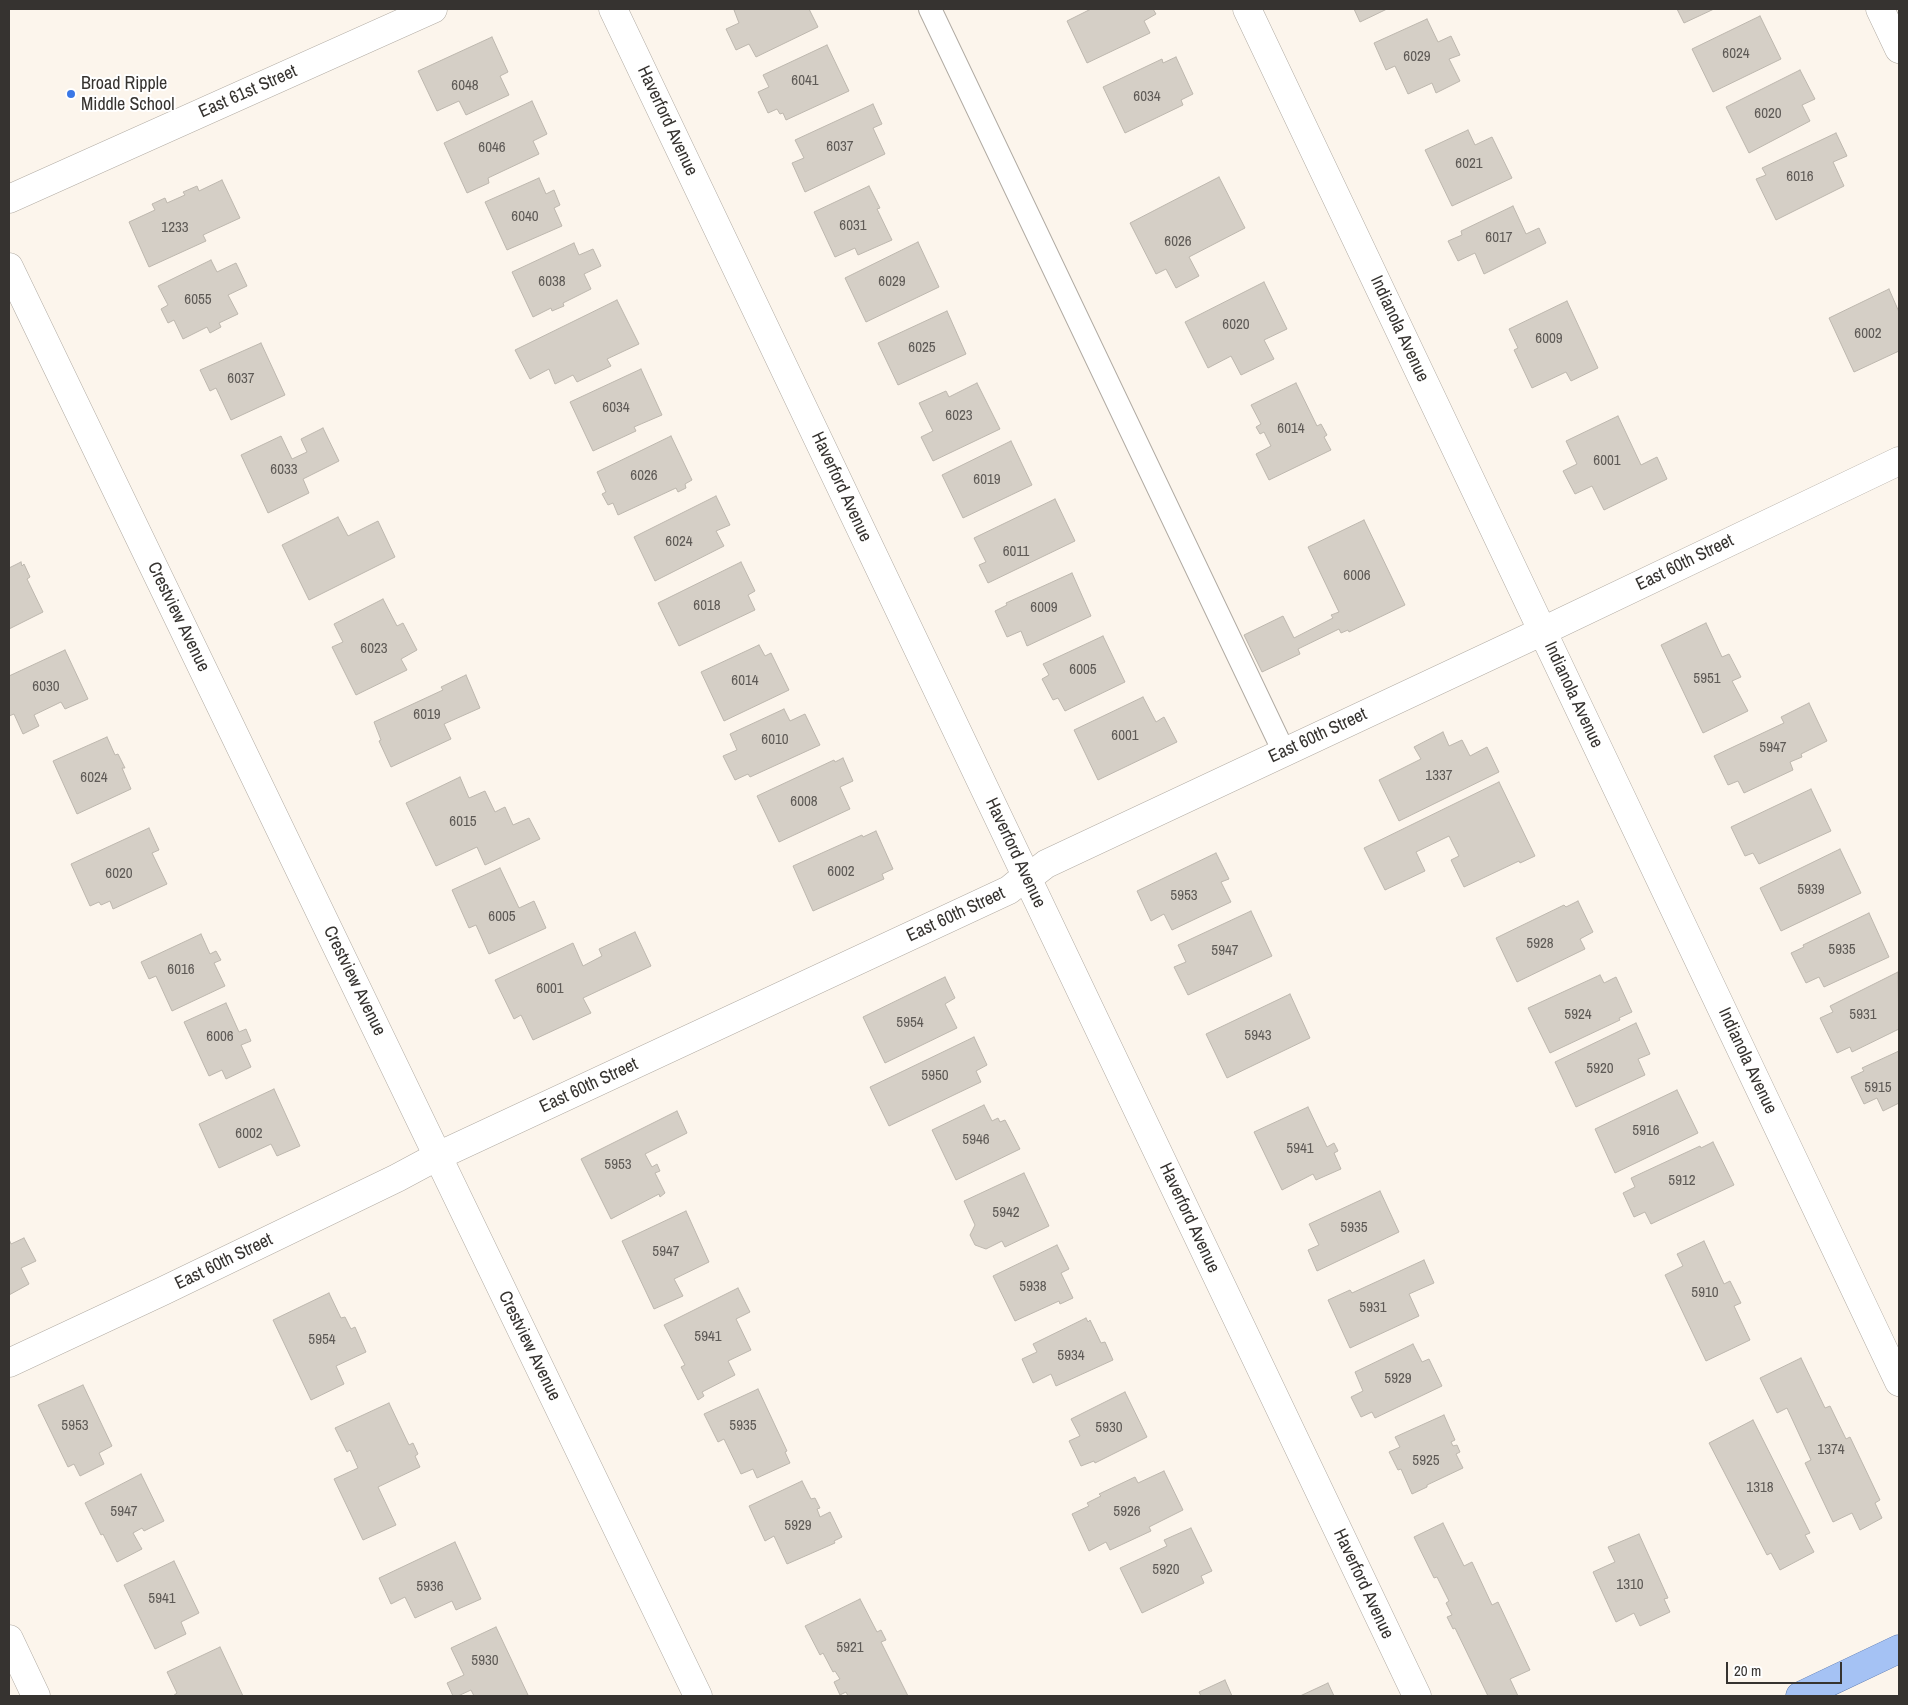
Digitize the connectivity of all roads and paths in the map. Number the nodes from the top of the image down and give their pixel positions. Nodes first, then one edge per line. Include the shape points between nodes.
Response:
1 (433, 9) edge
2 (613, 9) edge
3 (930, 9) edge
4 (1247, 9) edge
5 (1880, 9) edge
6 (1899, 49) edge
7 (9, 199) edge
8 (9, 267) edge
9 (1899, 461) edge
10 (1543, 631) junction
11 (1284, 752) junction
12 (1026, 876) junction
13 (438, 1156) junction
14 (9, 1363) edge
15 (1899, 1382) edge
16 (9, 1639) edge
17 (1899, 1649) edge
18 (36, 1696) edge
19 (698, 1696) edge
20 (1417, 1696) edge
21 (1800, 1696) edge

1 - 7 street, East 61st Street
2 - 12 street, Haverford Avenue
3 - 11 lane
4 - 10 street, Indianola Avenue
5 - 6 street
8 - 13 street, Crestview Avenue
9 - 10 street, East 60th Street
10 - 11 street, East 60th Street
10 - 15 street, Indianola Avenue
11 - 12 street, East 60th Street via 1051,861
12 - 13 street, East 60th Street via 1003,893
12 - 20 street, Haverford Avenue
13 - 14 street, East 60th Street
13 - 19 street, Crestview Avenue
16 - 18 street
17 - 21 main road

